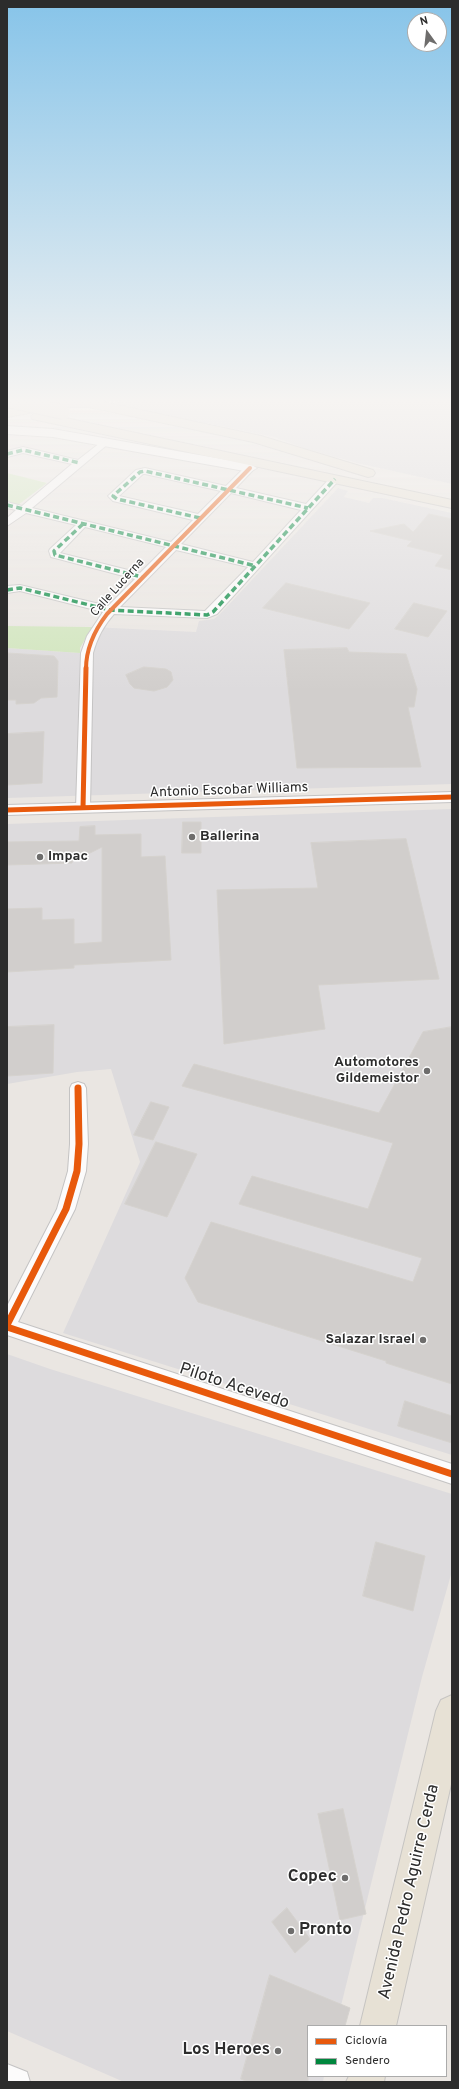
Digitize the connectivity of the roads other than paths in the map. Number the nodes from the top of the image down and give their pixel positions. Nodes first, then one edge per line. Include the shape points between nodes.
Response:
1 (39, 496) edge
2 (114, 496) edge
3 (222, 496) edge
4 (257, 496) edge
5 (319, 496) edge
6 (417, 496) edge
7 (7, 504) edge
8 (452, 504) edge
9 (308, 508) junction
10 (23, 509) junction
11 (200, 518) junction
12 (7, 522) edge
13 (83, 524) junction
14 (174, 546) junction
15 (256, 566) junction
16 (142, 577) junction
17 (7, 590) edge
18 (110, 610) junction
19 (452, 796) edge
20 (83, 808) junction
21 (7, 810) edge
22 (78, 1088) dead end
23 (7, 1326) edge
24 (452, 1474) edge
25 (452, 1711) edge
26 (378, 2025) edge
27 (7, 2077) edge
28 (17, 2082) edge

1 - 10 street
2 - 11 street
3 - 11 street, Calle Lucerna
4 - 9 street
5 - 9 street
6 - 8 main road
7 - 10 street
9 - 15 street
10 - 12 street
10 - 13 street
11 - 14 street, Calle Lucerna
13 - 14 street
13 - 16 street via 54,551 55,556
14 - 15 street
14 - 16 street, Calle Lucerna
15 - 18 street via 213,612 207,615
16 - 18 street, Calle Lucerna
17 - 18 street via 20,588
18 - 20 street, Calle Lucerna via 93,636 86,655
19 - 20 street, Antonio Escobar Williams
20 - 21 street, Antonio Escobar Williams
22 - 23 street via 78,1164 66,1209
23 - 24 street, Piloto Acevedo
25 - 26 main road, Avenida Pedro Aguirre Cerda
27 - 28 street

